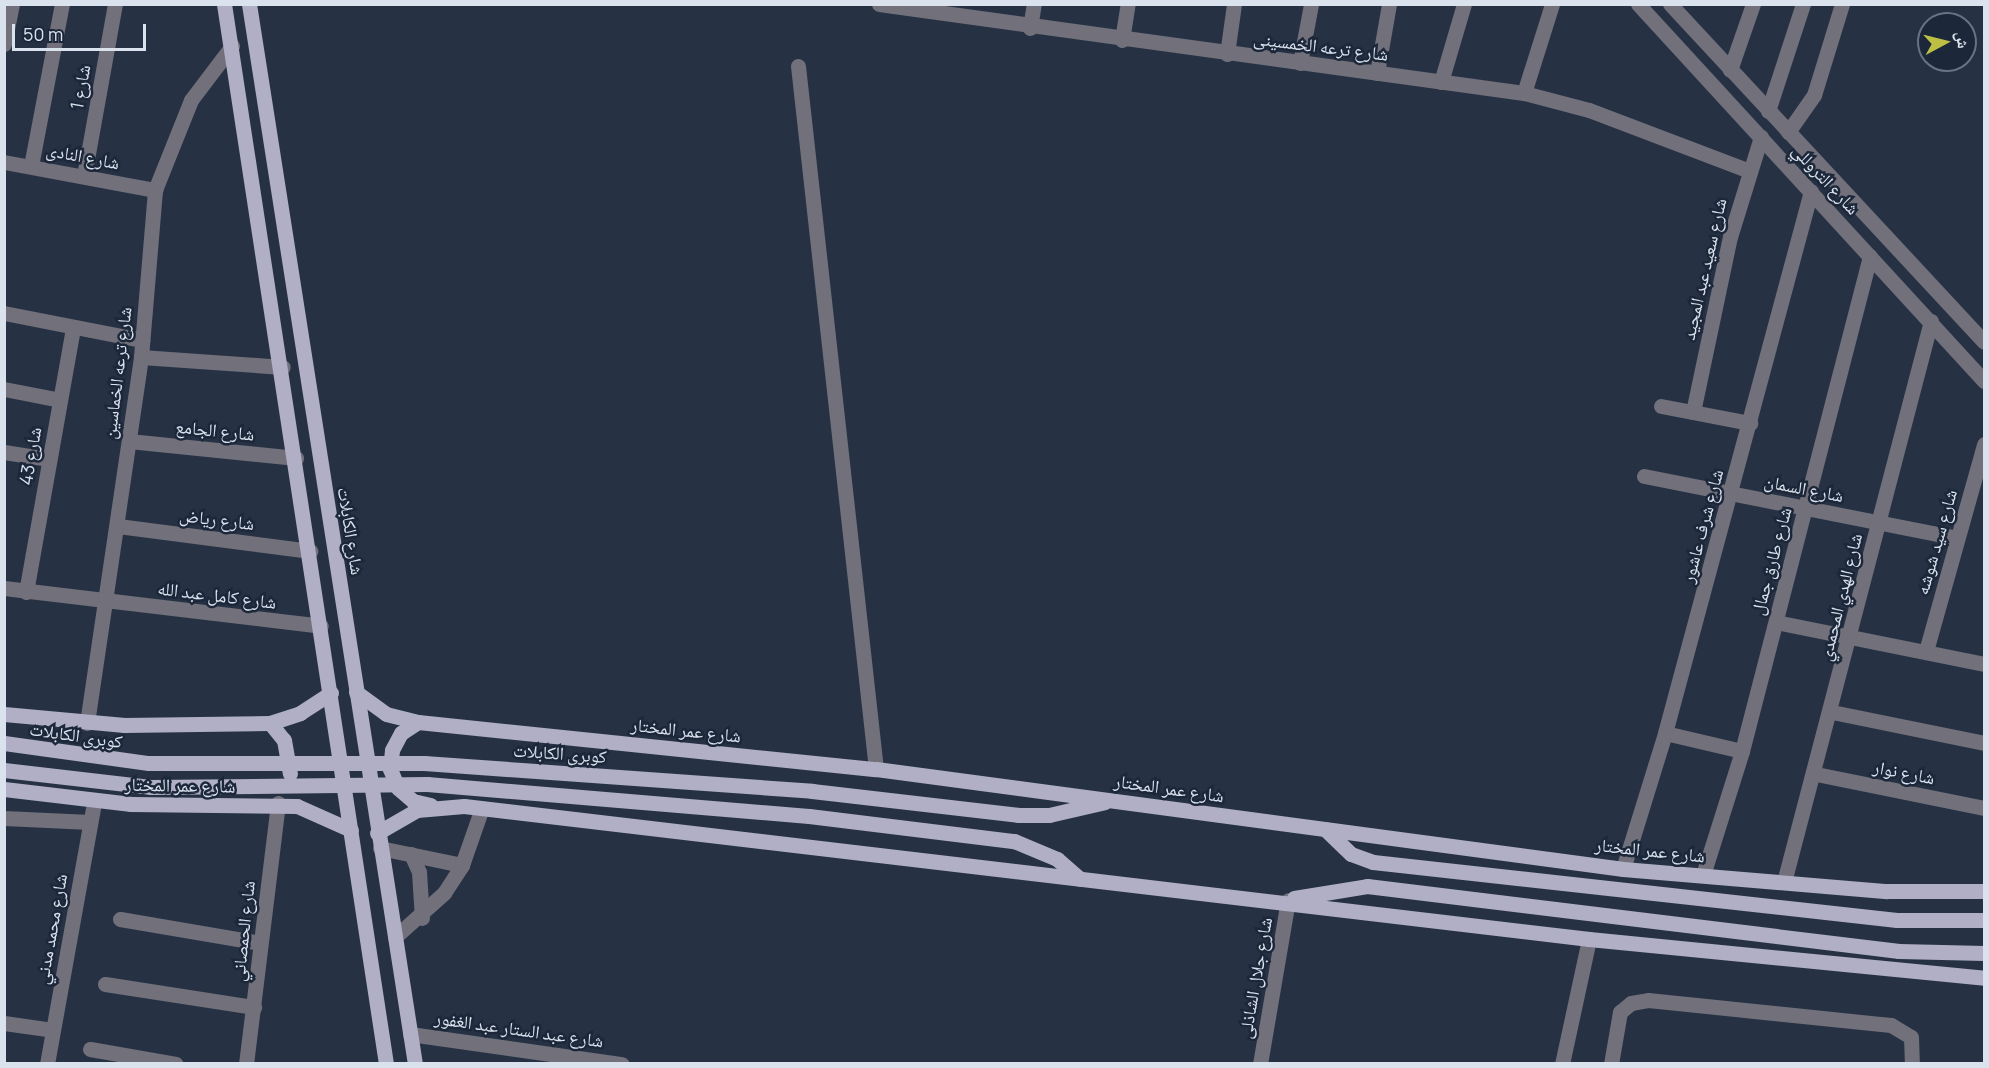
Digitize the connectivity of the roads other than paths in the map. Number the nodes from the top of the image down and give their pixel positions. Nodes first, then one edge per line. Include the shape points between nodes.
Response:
1 (12, 4) edge
2 (62, 4) edge
3 (115, 4) edge
4 (224, 4) edge
5 (249, 4) edge
6 (879, 4) edge
7 (1034, 4) edge
8 (1128, 4) edge
9 (1234, 4) edge
10 (1311, 4) edge
11 (1389, 4) edge
12 (1464, 4) edge
13 (1552, 4) edge
14 (1638, 4) edge
15 (1753, 4) edge
16 (1803, 4) edge
17 (1842, 4) edge
18 (1676, 7) edge
19 (960, 11) edge
20 (1030, 27) junction
21 (1122, 40) junction
22 (4, 44) edge
23 (232, 46) junction
24 (1227, 54) junction
25 (1300, 63) junction
26 (798, 66) dead end
27 (1730, 70) junction
28 (1377, 73) junction
29 (1441, 82) junction
30 (1524, 93) junction
31 (1768, 111) junction
32 (1788, 132) junction
33 (1761, 137) junction
34 (31, 166) junction
35 (5, 167) edge
36 (1747, 170) junction
37 (84, 176) junction
38 (155, 190) junction
39 (1811, 191) junction
40 (1870, 256) junction
41 (4, 313) edge
42 (1931, 321) junction
43 (73, 327) junction
44 (1972, 329) junction
45 (142, 340) junction
46 (1984, 342) edge
47 (1953, 346) junction
48 (141, 357) junction
49 (283, 367) junction
50 (1984, 381) edge
51 (4, 389) edge
52 (60, 400) junction
53 (1661, 406) dead end
54 (1693, 412) junction
55 (1750, 423) junction
56 (129, 441) junction
57 (1984, 444) edge
58 (4, 452) edge
59 (296, 458) junction
60 (50, 459) junction
61 (1644, 476) dead end
62 (1731, 493) junction
63 (1805, 508) junction
64 (1879, 523) junction
65 (118, 526) junction
66 (1957, 538) junction
67 (310, 551) junction
68 (4, 588) edge
69 (26, 592) junction
70 (107, 602) junction
71 (1776, 622) junction
72 (321, 626) junction
73 (1851, 634) junction
74 (1926, 651) junction
75 (1984, 664) edge
76 (356, 692) junction
77 (331, 693) junction
78 (1832, 712) junction
79 (4, 714) edge
80 (418, 722) junction
81 (87, 723) junction
82 (270, 723) junction
83 (1665, 733) junction
84 (4, 743) edge
85 (1984, 743) edge
86 (1742, 751) junction
87 (876, 769) junction
88 (4, 770) edge
89 (1816, 774) junction
90 (4, 789) edge
91 (1111, 800) junction
92 (94, 802) junction
93 (278, 804) junction
94 (433, 805) junction
95 (482, 808) junction
96 (1984, 808) edge
97 (4, 818) edge
98 (90, 822) junction
99 (1325, 828) junction
100 (351, 830) junction
101 (379, 841) junction
102 (411, 855) junction
103 (462, 865) junction
104 (1623, 868) junction
105 (1703, 875) junction
106 (1080, 879) junction
107 (1784, 882) junction
108 (1984, 891) edge
109 (1288, 900) junction
110 (422, 918) junction
111 (120, 919) dead end
112 (1984, 920) edge
113 (395, 937) junction
114 (1589, 939) junction
115 (260, 943) junction
116 (1984, 953) edge
117 (1984, 978) edge
118 (105, 984) dead end
119 (254, 1007) junction
120 (4, 1023) edge
121 (53, 1030) junction
122 (410, 1034) junction
123 (90, 1049) dead end
124 (47, 1064) edge
125 (176, 1064) edge
126 (246, 1064) edge
127 (386, 1064) edge
128 (415, 1064) edge
129 (622, 1064) edge
130 (1260, 1064) edge
131 (1562, 1064) edge
132 (1611, 1064) edge
133 (1911, 1064) edge

1 - 22 street
2 - 34 street
3 - 37 street, شارع 1
4 - 23 main road
5 - 76 main road, شارع الكابلات
6 - 19 street, شارع ترعه الخمسينى
7 - 20 street
8 - 21 street
9 - 24 street
10 - 25 street
11 - 28 street
12 - 29 street
13 - 30 street
14 - 33 street, شارع التروللي
15 - 27 street
16 - 31 street
17 - 32 street via 1814,96
18 - 27 street, شارع التروللي
19 - 20 street, شارع ترعه الخمسينى
20 - 21 street, شارع ترعه الخمسينى
21 - 24 street, شارع ترعه الخمسينى
23 - 38 street, شارع ترعه الخماسين via 191,100
23 - 49 main road
24 - 25 street, شارع ترعه الخمسينى
25 - 28 street, شارع ترعه الخمسينى
26 - 87 street
27 - 31 street, شارع التروللي
28 - 29 street, شارع ترعه الخمسينى
29 - 30 street, شارع ترعه الخمسينى
30 - 36 street, شارع ترعه الخمسينى via 1589,110
31 - 32 street, شارع التروللي
32 - 44 street, شارع التروللي
33 - 36 street, شارع سعيد عبد المجيد
33 - 39 street, شارع التروللي
34 - 35 street, شارع النادى
34 - 37 street, شارع النادى
36 - 54 street, شارع سعيد عبد المجيد
37 - 38 street, شارع النادى
38 - 45 street, شارع ترعه الخماسين
39 - 40 street, شارع التروللي
39 - 55 street, شارع شرف عاشور
40 - 42 street, شارع التروللي
40 - 63 street, شارع طارق جمال
41 - 43 street
42 - 47 street, شارع التروللي
42 - 64 street, شارع الهدي المحمدي
43 - 45 street
43 - 52 street, شارع 43
44 - 46 street, شارع التروللي
44 - 47 street
45 - 48 street, شارع ترعه الخماسين
47 - 50 street, شارع التروللي
48 - 49 street
48 - 56 street, شارع ترعه الخماسين
49 - 59 main road
51 - 52 street
52 - 60 street, شارع 43
53 - 54 street
54 - 55 street
55 - 62 street, شارع شرف عاشور
56 - 59 street, شارع الجامع
56 - 65 street, شارع ترعه الخماسين
57 - 66 street, شارع سيد شوشه
58 - 60 street
59 - 67 main road
60 - 69 street, شارع 43
61 - 62 street, شارع السمان
62 - 63 street, شارع السمان
62 - 83 street, شارع شرف عاشور
63 - 64 street, شارع السمان
63 - 71 street, شارع طارق جمال
64 - 66 street, شارع السمان
64 - 73 street, شارع الهدي المحمدي
65 - 67 street, شارع رياض
65 - 70 street, شارع ترعه الخماسين
66 - 74 street, شارع سيد شوشه
67 - 72 main road
68 - 69 street, شارع كامل عبد الله
69 - 70 street, شارع كامل عبد الله
70 - 72 street, شارع كامل عبد الله
70 - 81 street, شارع ترعه الخماسين
71 - 73 street
71 - 86 street, شارع طارق جمال
72 - 77 main road
73 - 74 street
73 - 78 street, شارع الهدي المحمدي
74 - 75 street
76 - 80 main road, شارع عمر المختار via 386,714
76 - 101 main road, شارع الكابلات
77 - 82 main road via 300,713
77 - 100 main road
78 - 85 street
78 - 89 street, شارع الهدي المحمدي
79 - 81 main road
80 - 87 main road, شارع عمر المختار
80 - 94 main road via 401,733 392,750 390,770 406,794
81 - 82 main road
82 - 93 main road via 284,740 290,761
83 - 86 street
83 - 104 street, شارع شرف عاشور
84 - 91 main road, كوبرى الكابلات via 148,763 424,763 812,791 1018,815 1049,815
86 - 105 street, شارع طارق جمال
87 - 91 main road, شارع عمر المختار
88 - 106 main road via 150,787 427,784 999,838 1043,852
89 - 96 street, شارع نوار
89 - 107 street, شارع الهدي المحمدي
90 - 92 main road, شارع عمر المختار
91 - 99 main road, شارع عمر المختار
92 - 93 main road, شارع عمر المختار
92 - 98 street, شارع محمد مدني
93 - 100 main road, شارع عمر المختار via 315,811
93 - 115 street, شارع الحمصاني
94 - 95 main road
94 - 101 main road
95 - 103 street
95 - 106 main road
97 - 98 street
98 - 121 street, شارع محمد مدني
99 - 104 main road, شارع عمر المختار
99 - 112 main road via 1351,854 1373,862 1945,921
100 - 127 main road
101 - 102 street
101 - 113 main road, شارع الكابلات
102 - 103 street
102 - 110 street via 419,872
103 - 110 street
104 - 105 main road, شارع عمر المختار
105 - 107 main road, شارع عمر المختار
106 - 109 main road
107 - 108 main road, شارع عمر المختار via 1887,891
109 - 114 main road
109 - 116 main road via 1367,886 1945,954
109 - 130 street, شارع جلال الشاذلى
110 - 113 street
111 - 115 street
113 - 122 main road, شارع الكابلات
114 - 117 main road
114 - 131 street
115 - 119 street, شارع الحمصاني
118 - 119 street
119 - 126 street, شارع الحمصاني
120 - 121 street
121 - 124 street, شارع محمد مدني
122 - 128 main road, شارع الكابلات
122 - 129 street, شارع عبد الستار عبد الغفور
123 - 125 street
132 - 133 street via 1620,1012 1631,1003 1648,1000 1891,1025 1911,1037

